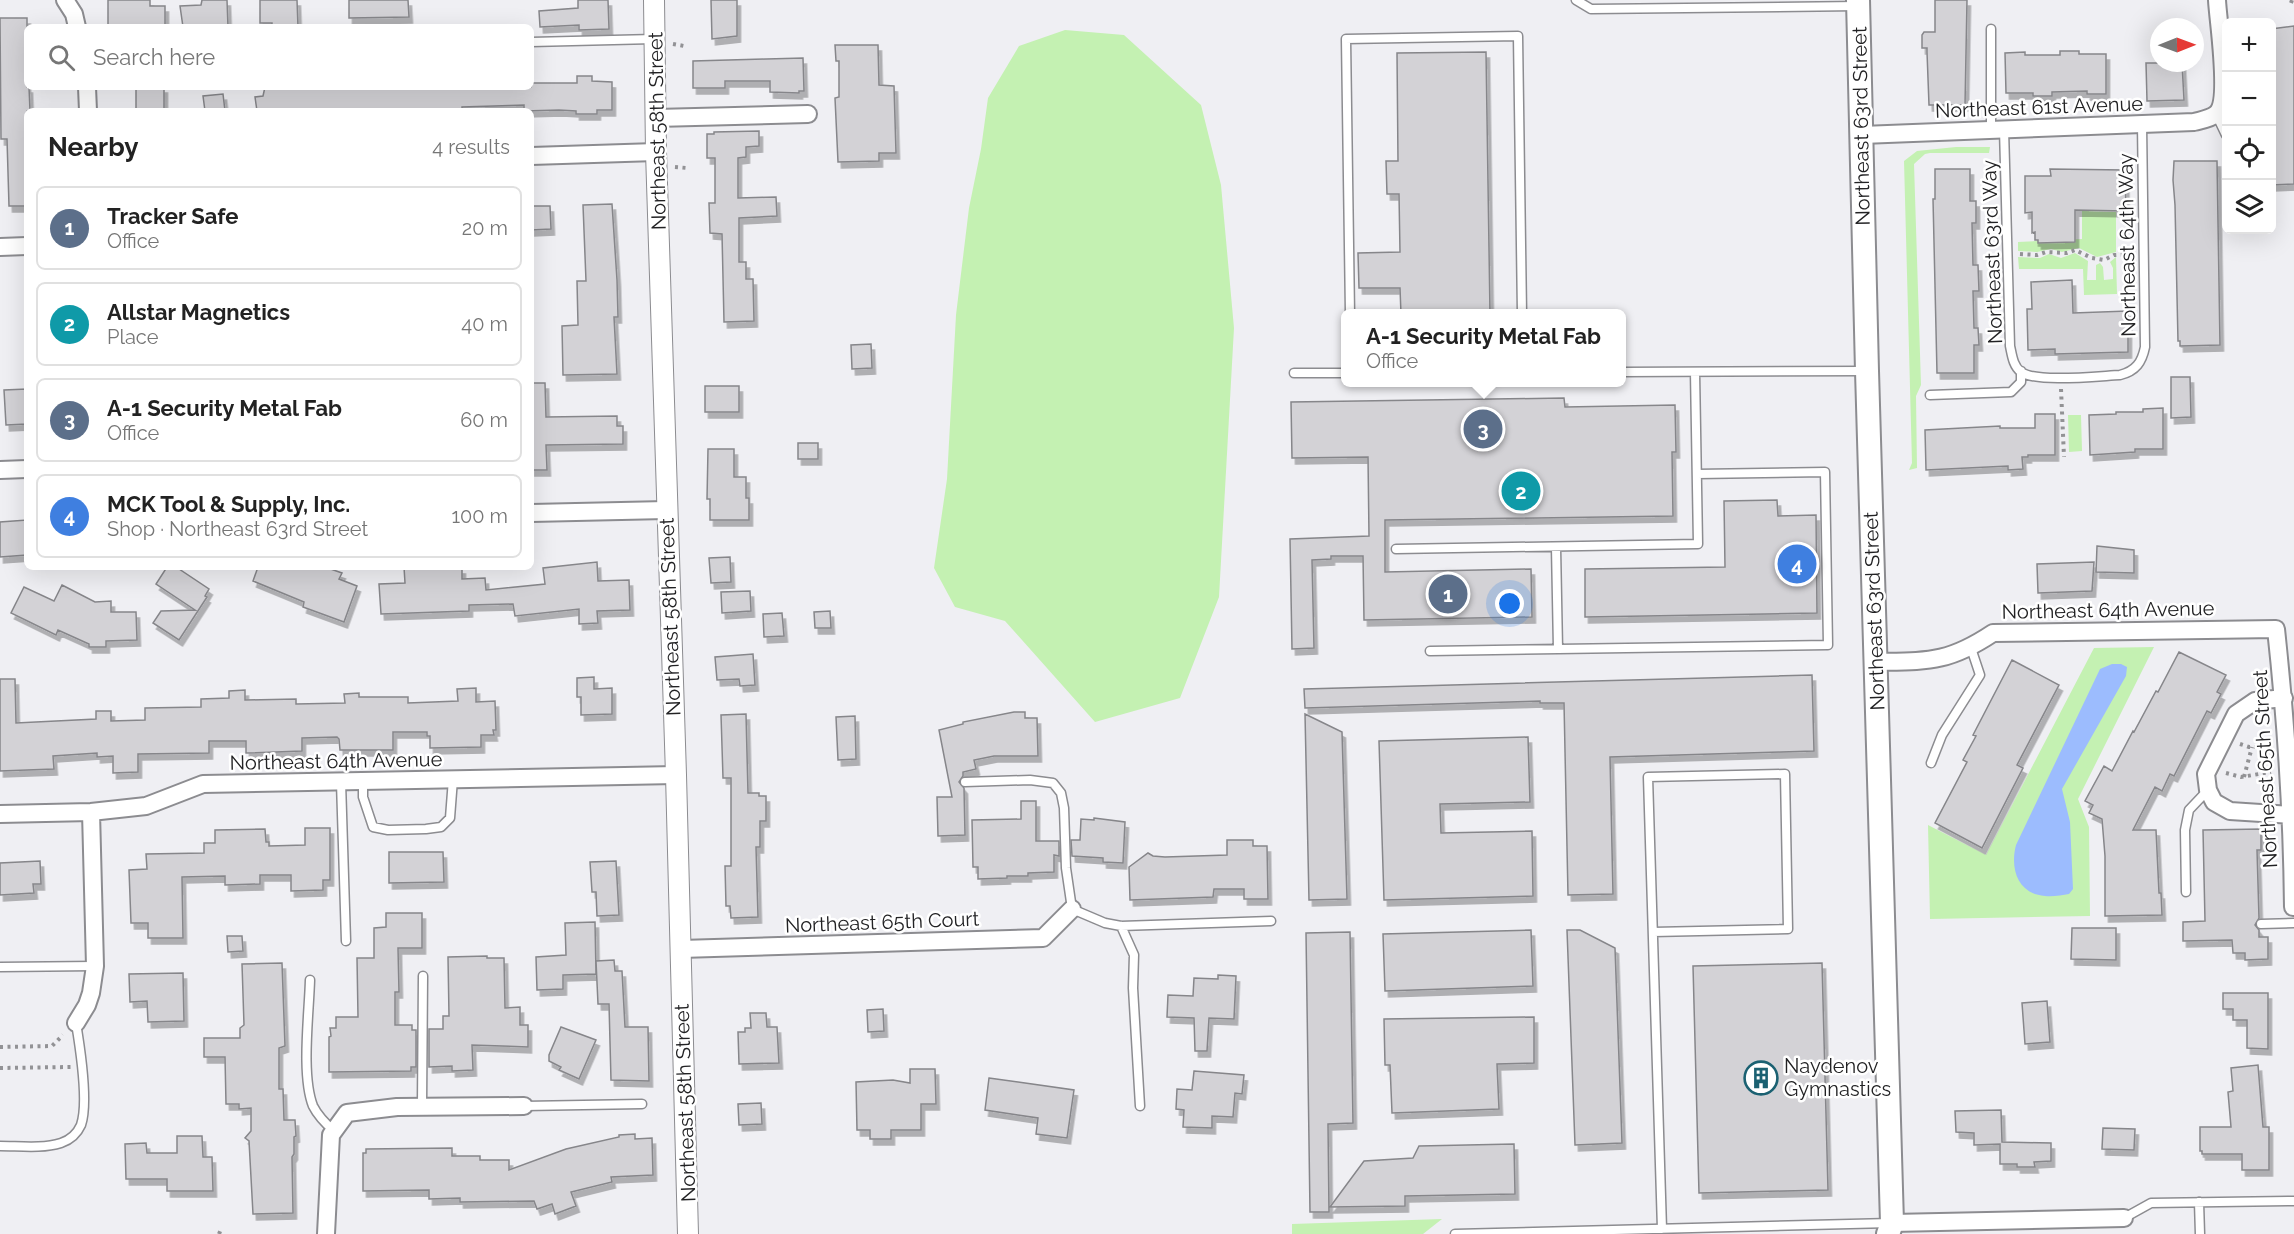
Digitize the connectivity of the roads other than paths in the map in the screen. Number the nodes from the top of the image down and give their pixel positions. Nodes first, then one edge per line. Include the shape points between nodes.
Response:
1 (65, 0) edge
2 (654, 0) edge
3 (1576, 0) edge
4 (2217, 0) edge
5 (1859, 3) edge
6 (76, 24) edge
7 (1990, 29) dead end
8 (655, 39) junction
9 (534, 42) edge
10 (87, 90) edge
11 (88, 108) edge
12 (808, 114) dead end
13 (2216, 114) junction
14 (656, 118) junction
15 (2142, 124) junction
16 (2222, 127) edge
17 (1998, 130) junction
18 (1862, 135) junction
19 (656, 152) junction
20 (534, 156) edge
21 (24, 246) edge
22 (0, 247) edge
23 (1350, 309) edge
24 (1522, 309) edge
25 (1867, 371) junction
26 (2021, 371) junction
27 (1626, 372) edge
28 (1695, 372) junction
29 (1294, 373) dead end
30 (1341, 373) edge
31 (1930, 395) dead end
32 (24, 469) edge
33 (0, 470) edge
34 (1697, 474) junction
35 (666, 510) junction
36 (534, 513) edge
37 (1556, 547) junction
38 (1396, 549) dead end
39 (2276, 629) joint
40 (1971, 648) junction
41 (1558, 649) junction
42 (1430, 651) dead end
43 (1876, 662) junction
44 (2284, 698) junction
45 (1931, 763) dead end
46 (676, 775) junction
47 (453, 779) junction
48 (363, 781) junction
49 (341, 782) junction
50 (965, 782) dead end
51 (2208, 790) junction
52 (91, 812) junction
53 (0, 814) edge
54 (2292, 815) junction
55 (2186, 892) dead end
56 (1072, 909) junction
57 (2294, 915) edge
58 (1271, 921) dead end
59 (2261, 924) dead end
60 (1121, 926) junction
61 (1653, 932) junction
62 (346, 941) dead end
63 (681, 949) junction
64 (95, 966) junction
65 (0, 968) edge
66 (423, 976) dead end
67 (310, 980) dead end
68 (76, 1023) joint
69 (642, 1104) dead end
70 (524, 1106) joint
71 (1140, 1106) dead end
72 (422, 1107) junction
73 (334, 1131) junction
74 (0, 1146) edge
75 (2199, 1202) junction
76 (2294, 1202) edge
77 (2124, 1218) joint
78 (1662, 1229) junction
79 (1892, 1230) edge
80 (1705, 1231) edge
81 (1519, 1233) edge
82 (326, 1234) edge
83 (688, 1234) edge
84 (1455, 1234) edge
85 (2200, 1234) edge

1 - 6 street
2 - 8 street, Northeast 58th Street
3 - 5 lane via 1591,9
4 - 13 street via 2224,91
5 - 18 main road, Northeast 63rd Street
7 - 17 lane, Northeast 63rd Way
8 - 9 lane
8 - 14 street, Northeast 58th Street
10 - 11 street
12 - 14 street
13 - 15 street, Northeast 61st Avenue via 2194,122
13 - 16 lane
14 - 19 street, Northeast 58th Street
15 - 17 street, Northeast 61st Avenue
15 - 26 lane, Northeast 64th Way via 2145,347 2138,365 2120,375 2041,378
17 - 18 street, Northeast 61st Avenue
17 - 26 lane, Northeast 63rd Way via 2010,346 2013,361
18 - 25 main road, Northeast 63rd Street
19 - 20 street
19 - 35 street, Northeast 58th Street
21 - 22 street
23 - 24 lane via 1346,39 1518,36
25 - 28 lane
25 - 43 main road, Northeast 63rd Street
26 - 31 lane via 2021,382 2011,392
27 - 28 lane
28 - 34 lane
29 - 30 lane
32 - 33 street
34 - 37 lane via 1698,544
34 - 41 lane via 1826,472 1828,645
35 - 36 street
35 - 46 street, Northeast 58th Street
37 - 38 lane
37 - 41 lane
39 - 40 street, Northeast 64th Avenue via 1993,633
39 - 44 street, Northeast 65th Street
40 - 43 street, Northeast 64th Avenue via 1934,660
40 - 45 lane via 1980,675 1942,735
41 - 42 lane
43 - 79 main road, Northeast 63rd Street
44 - 51 street via 2255,701 2236,714 2206,774
44 - 54 street, Northeast 65th Street
46 - 47 street, Northeast 64th Avenue
46 - 63 street, Northeast 58th Street
47 - 48 street, Northeast 64th Avenue
47 - 48 lane via 450,818 441,827 388,830 373,828 363,797
48 - 49 street, Northeast 64th Avenue
49 - 52 street, Northeast 64th Avenue via 203,784 146,806
49 - 62 lane
50 - 56 lane via 1030,780 1053,783 1062,793
51 - 54 street via 2214,802 2230,811
51 - 55 lane via 2188,810
52 - 53 street, Northeast 64th Avenue
52 - 64 street
54 - 57 street, Northeast 65th Street
56 - 60 lane
56 - 63 street, Northeast 65th Court via 1043,938
57 - 59 lane
58 - 60 lane
60 - 71 lane via 1134,955
61 - 61 lane via 1648,777 1785,774 1788,929
61 - 78 lane
63 - 83 street, Northeast 58th Street
64 - 65 lane
64 - 68 street via 89,999
66 - 72 lane
67 - 73 lane via 309,1095 318,1114
68 - 74 lane via 82,1066 80,1126 73,1137 62,1143
69 - 70 lane
70 - 72 street
72 - 73 street via 347,1113
73 - 82 street
75 - 76 lane
75 - 77 lane via 2151,1203
75 - 85 lane
77 - 79 street
78 - 80 lane
78 - 81 lane
79 - 80 lane
81 - 84 lane

